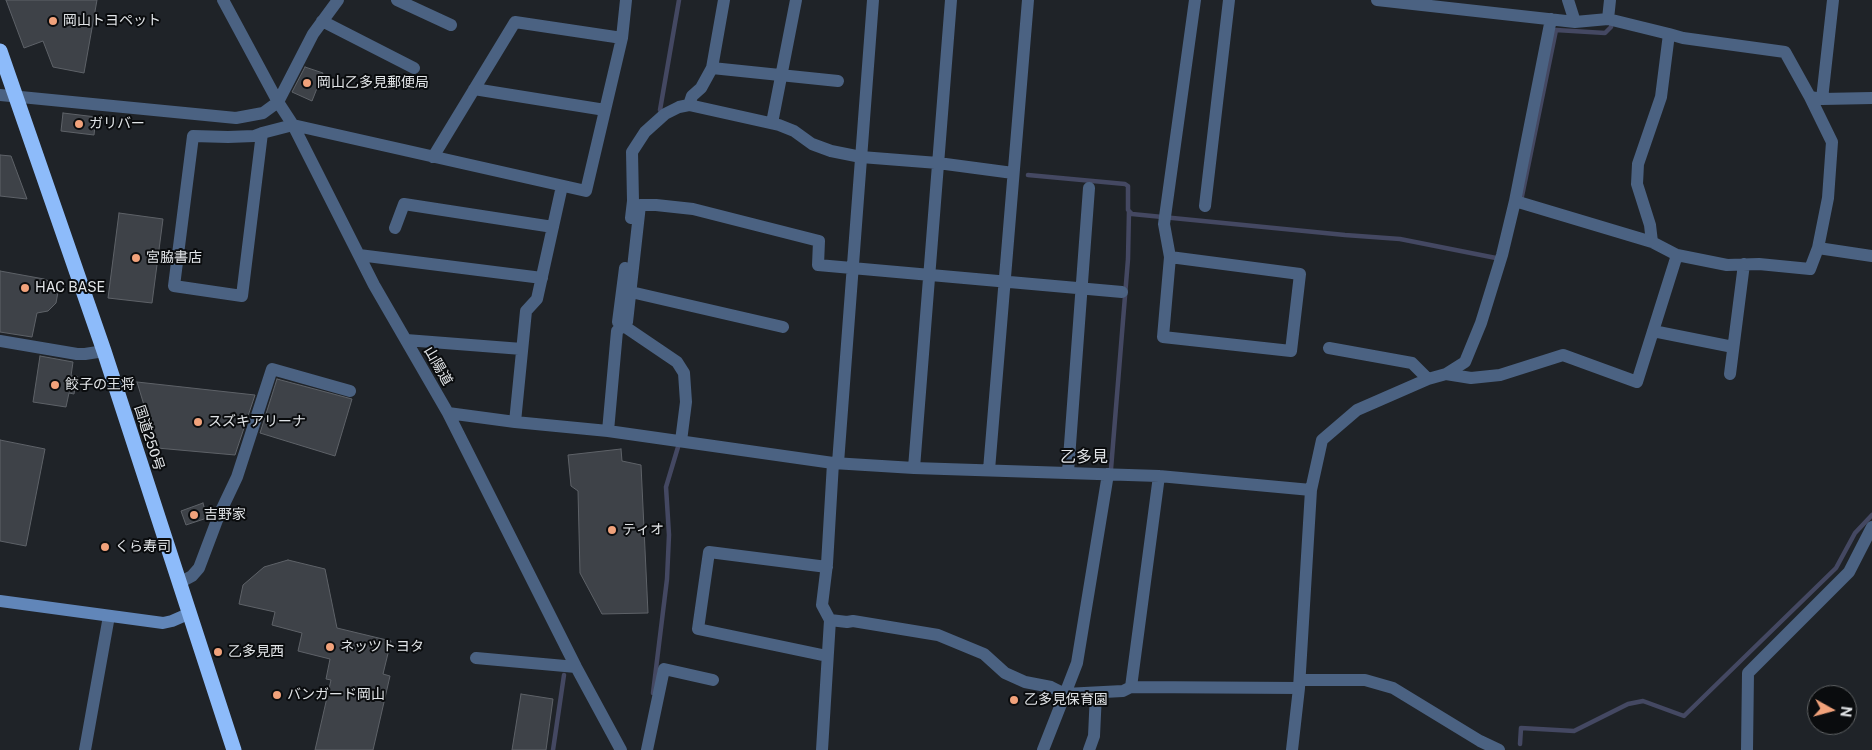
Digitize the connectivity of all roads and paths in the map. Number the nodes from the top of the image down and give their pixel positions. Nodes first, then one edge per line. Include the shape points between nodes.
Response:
1 (223, 0) edge
2 (338, 0) edge
3 (397, 0) edge
4 (626, 0) edge
5 (724, 0) edge
6 (796, 0) edge
7 (873, 0) edge
8 (951, 0) edge
9 (1028, 0) edge
10 (1195, 0) edge
11 (1229, 0) edge
12 (1377, 0) edge
13 (1568, 0) edge
14 (1610, 0) edge
15 (1833, 0) edge
16 (1436, 3) edge
17 (1551, 19) junction
18 (1611, 20) junction
19 (322, 21) junction
20 (1575, 22) junction
21 (451, 26) dead end
22 (1669, 34) junction
23 (622, 38) junction
24 (0, 51) edge
25 (414, 68) dead end
26 (712, 68) junction
27 (782, 75) junction
28 (838, 81) dead end
29 (474, 89) junction
30 (8, 95) edge
31 (1816, 98) junction
32 (1872, 98) edge
33 (278, 102) junction
34 (688, 105) junction
35 (605, 110) junction
36 (772, 123) junction
37 (293, 125) junction
38 (262, 133) junction
39 (433, 157) junction
40 (861, 157) junction
41 (938, 164) junction
42 (1013, 173) junction
43 (562, 186) junction
44 (1089, 188) dead end
45 (1518, 202) junction
46 (1205, 206) dead end
47 (553, 227) junction
48 (395, 228) dead end
49 (1652, 242) junction
50 (1818, 248) junction
51 (359, 255) junction
52 (1677, 255) junction
53 (1872, 256) edge
54 (1170, 257) junction
55 (1744, 264) junction
56 (853, 269) junction
57 (929, 276) junction
58 (542, 278) junction
59 (1004, 282) junction
60 (1082, 288) junction
61 (631, 292) junction
62 (1122, 292) dead end
63 (623, 326) junction
64 (784, 327) dead end
65 (1653, 331) junction
66 (406, 340) junction
67 (0, 341) edge
68 (1733, 347) junction
69 (1329, 348) dead end
70 (522, 349) junction
71 (104, 351) junction
72 (1446, 374) junction
73 (1730, 374) dead end
74 (1428, 380) junction
75 (350, 391) dead end
76 (448, 413) junction
77 (516, 422) junction
78 (608, 431) junction
79 (681, 441) junction
80 (835, 463) junction
81 (914, 468) junction
82 (989, 470) junction
83 (1068, 472) junction
84 (1108, 474) junction
85 (1159, 476) junction
86 (1311, 490) junction
87 (1872, 528) edge
88 (827, 568) junction
89 (179, 583) junction
90 (0, 601) edge
91 (188, 614) junction
92 (109, 616) junction
93 (830, 620) junction
94 (827, 656) junction
95 (476, 658) dead end
96 (576, 667) junction
97 (713, 680) dead end
98 (1300, 684) junction
99 (1131, 687) junction
100 (1096, 693) junction
101 (1065, 694) junction
102 (85, 750) edge
103 (234, 750) edge
104 (621, 750) edge
105 (647, 750) edge
106 (822, 750) edge
107 (1042, 750) edge
108 (1088, 750) edge
109 (1292, 750) edge
110 (1499, 750) edge
111 (1747, 750) edge

1 - 33 street, 山陽道
2 - 19 street
3 - 21 street
4 - 23 street
5 - 26 street
6 - 27 street
7 - 40 street
8 - 41 street
9 - 42 street
10 - 54 street via 1164,224
11 - 46 street
12 - 16 street
13 - 20 street
14 - 18 street
15 - 31 street
16 - 17 street
17 - 20 street
17 - 45 street
18 - 20 street
18 - 22 street
19 - 25 street
19 - 33 street
22 - 31 street via 1786,52
22 - 49 street via 1661,97 1638,164 1637,184
23 - 29 street via 515,22
23 - 35 street
24 - 30 highway, 国道250号
26 - 27 street
26 - 34 street
27 - 28 street
27 - 36 street
29 - 35 street
29 - 39 street
30 - 33 street via 236,118 264,113
30 - 71 highway, 国道250号
31 - 32 street
31 - 50 street via 1832,142 1828,198
33 - 37 street, 山陽道
34 - 36 street
34 - 63 street via 665,114 644,132 632,152 633,201 618,322
35 - 43 street via 586,191
36 - 40 street via 794,131 812,144
37 - 38 street
37 - 39 street
37 - 51 street, 山陽道
38 - 38 street via 254,136 193,136 174,286 242,296
39 - 43 street
40 - 41 street
40 - 56 street
41 - 42 street
41 - 57 street
42 - 59 street
43 - 47 street
44 - 60 street
45 - 49 street
45 - 72 street via 1481,323 1465,362
47 - 48 street via 404,204
47 - 58 street
49 - 52 street
50 - 53 street
50 - 55 street via 1810,269
51 - 58 street
51 - 66 street, 山陽道
52 - 55 street via 1727,265
52 - 65 street
54 - 54 street via 1163,337 1291,351 1300,274
55 - 68 street
56 - 57 street
56 - 61 street via 818,265 819,241 693,209 640,205
56 - 80 street
57 - 59 street
57 - 81 street
58 - 70 street via 538,300 526,311
59 - 60 street
59 - 82 street
60 - 62 street
60 - 83 street
61 - 63 street via 627,322
61 - 64 street
63 - 78 street via 617,331
63 - 79 street via 677,362 684,373 686,402
65 - 68 street
65 - 72 street via 1637,382 1563,355 1500,375 1471,378
66 - 70 street
66 - 76 street, 山陽道
67 - 71 street via 77,354
68 - 73 street
69 - 74 street via 1412,363
70 - 77 street
71 - 89 highway, 国道250号
72 - 74 street
74 - 86 street via 1357,410 1322,440
75 - 89 street via 272,369 237,477 199,568
76 - 77 street
76 - 96 street, 山陽道
77 - 78 street
78 - 79 street
79 - 80 street
80 - 81 street
80 - 88 street
81 - 82 street
82 - 83 street
83 - 84 street
84 - 85 street
84 - 101 street via 1077,663
85 - 86 street
85 - 99 street
86 - 98 street
87 - 111 street via 1849,572 1748,673
88 - 93 street via 822,605
88 - 94 street via 709,552 698,630
89 - 91 highway, 国道250号
90 - 92 street
91 - 92 street via 163,623
91 - 103 highway, 国道250号
92 - 102 street
93 - 94 street
93 - 101 street via 938,635 984,654 1005,673
94 - 106 street
95 - 96 street
96 - 104 street, 山陽道
97 - 105 street via 664,669
98 - 99 street
98 - 109 street
98 - 110 street via 1366,680 1393,688
99 - 100 street via 1123,691
100 - 101 street
100 - 108 street via 1094,736
101 - 107 street

